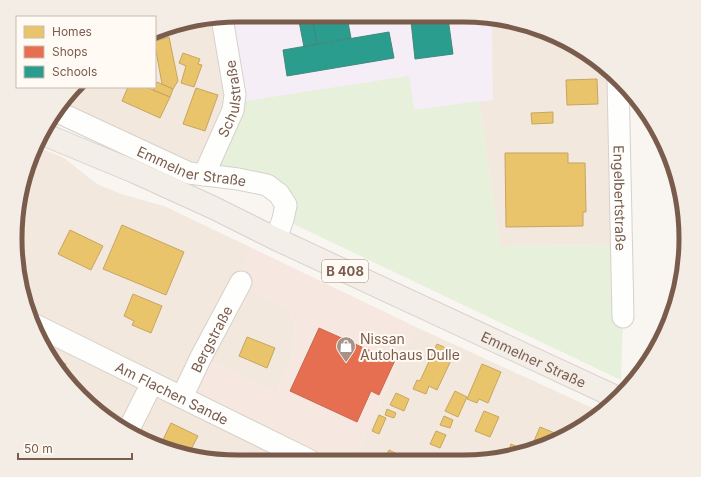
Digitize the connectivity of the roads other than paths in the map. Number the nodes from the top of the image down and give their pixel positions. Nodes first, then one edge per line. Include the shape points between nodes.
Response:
1 (223, 22) edge
2 (618, 88) edge
3 (62, 114) dead end
4 (50, 131) edge
5 (48, 136) edge
6 (71, 145) junction
7 (204, 175) junction
8 (276, 238) junction
9 (241, 282) dead end
10 (623, 317) dead end
11 (41, 328) edge
12 (152, 383) junction
13 (612, 395) edge
14 (182, 397) junction
15 (130, 426) edge
16 (299, 455) edge

1 - 7 street, Schulstraße via 235,95 233,110
2 - 10 street, Engelbertstraße
3 - 7 street, Emmelner Straße via 189,173
4 - 6 main road
5 - 6 main road, Emmelner Straße / B 408
6 - 8 main road, Emmelner Straße / B 408
7 - 8 street, Emmelner Straße via 267,185 279,194 286,205
8 - 13 main road, Emmelner Straße / B 408
9 - 14 street, Bergstraße
11 - 12 street, Am Flachen Sande
12 - 14 street, Am Flachen Sande
12 - 15 street
14 - 16 street, Am Flachen Sande

